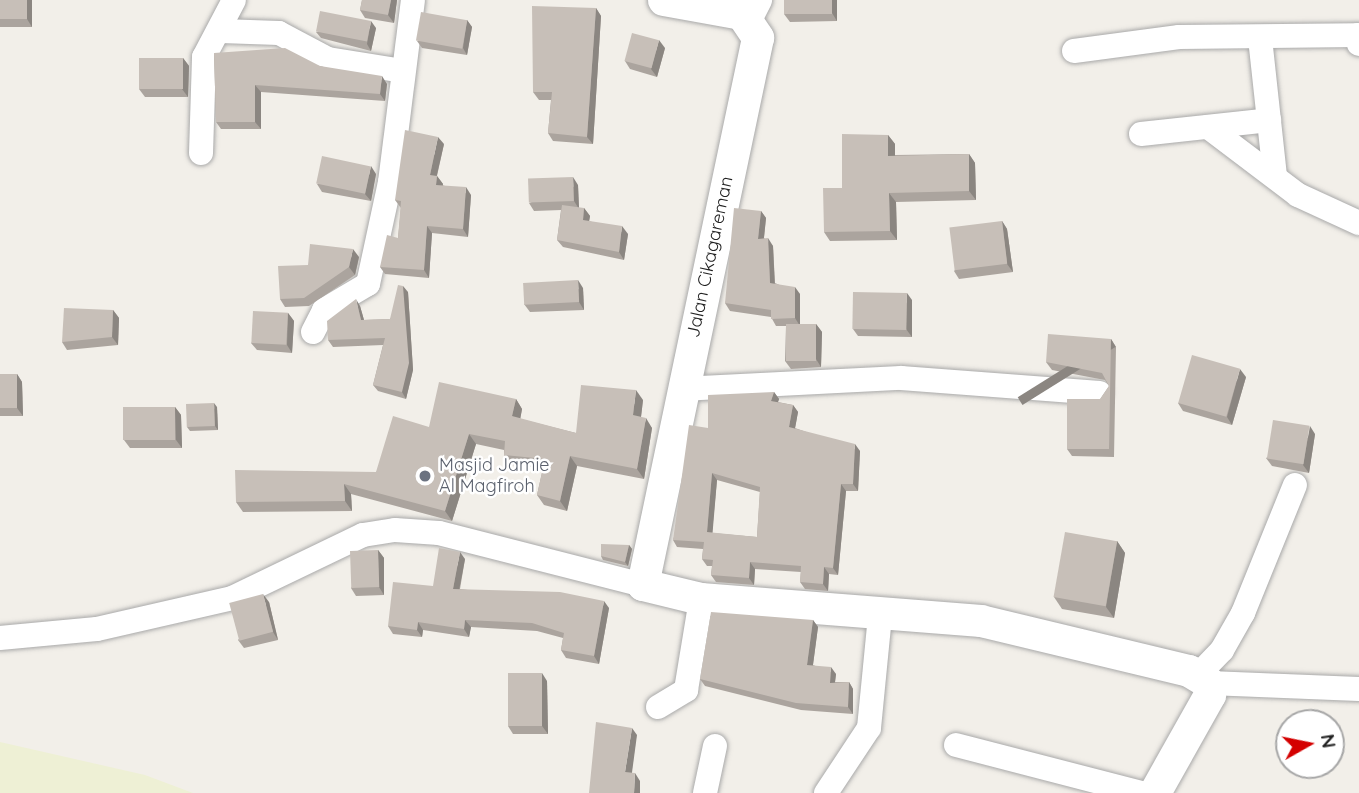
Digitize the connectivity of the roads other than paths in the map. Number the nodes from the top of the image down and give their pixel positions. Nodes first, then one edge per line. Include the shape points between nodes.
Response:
1 (234, 0) edge
2 (414, 0) edge
3 (664, 0) edge
4 (755, 9) edge
5 (221, 31) junction
6 (1260, 38) junction
7 (1359, 44) edge
8 (1074, 51) dead end
9 (403, 71) junction
10 (1269, 120) junction
11 (1208, 127) junction
12 (1141, 134) dead end
13 (201, 153) dead end
14 (1275, 176) junction
15 (1359, 223) edge
16 (313, 332) dead end
17 (681, 389) junction
18 (1099, 393) dead end
19 (1295, 485) dead end
20 (643, 585) junction
21 (701, 599) junction
22 (880, 615) junction
23 (0, 638) edge
24 (1203, 679) junction
25 (1359, 689) edge
26 (658, 707) dead end
27 (956, 745) dead end
28 (715, 746) dead end
29 (705, 793) edge
30 (826, 793) edge
31 (1142, 793) edge
32 (1155, 793) edge

1 - 5 street
2 - 9 street
3 - 4 street, Jalan Cikagareman
4 - 17 street, Jalan Cikagareman via 758,38
5 - 9 street via 279,33 328,59
5 - 13 street via 204,57
6 - 7 street via 1358,35
6 - 8 street via 1180,37
6 - 10 street
9 - 16 street via 390,182 368,284 324,310
10 - 11 street
10 - 14 street
11 - 12 street
11 - 14 street
14 - 15 street via 1298,195
17 - 18 street via 901,378
17 - 20 street, Jalan Cikagareman
19 - 24 street via 1243,613
20 - 21 street
20 - 23 street via 463,538 395,530 363,535 232,598 97,629
21 - 22 street
21 - 26 street via 685,690
22 - 24 street via 1027,629
22 - 30 street via 869,728
24 - 25 street
24 - 32 street via 1208,701
27 - 31 street
28 - 29 street

